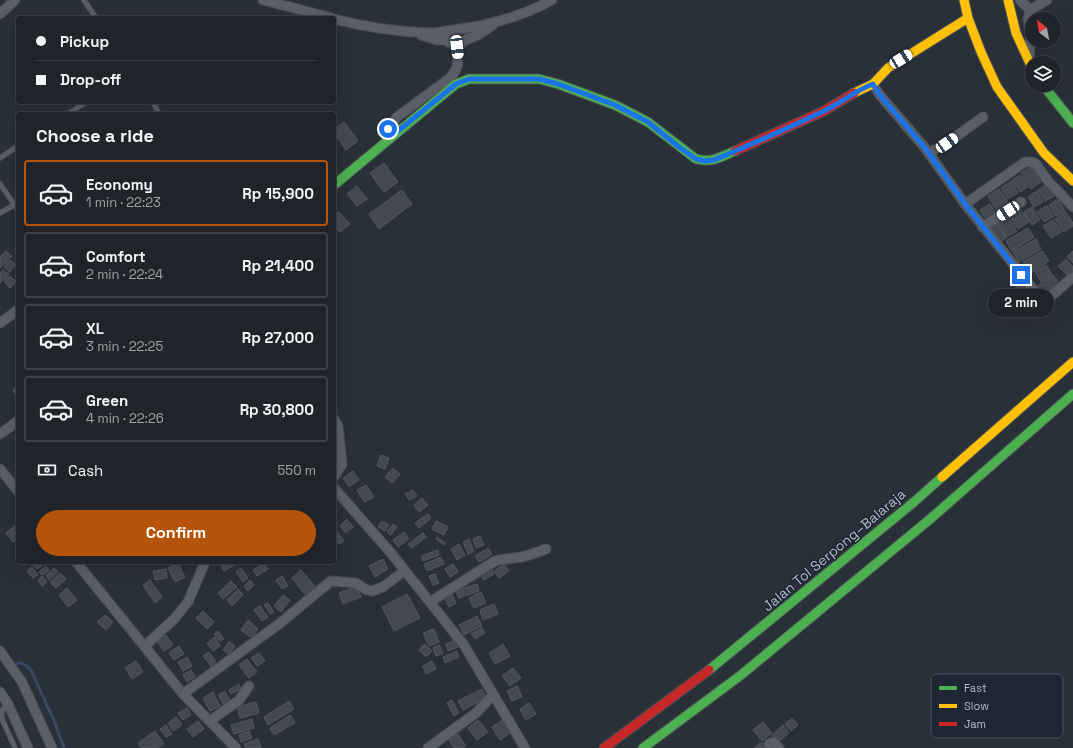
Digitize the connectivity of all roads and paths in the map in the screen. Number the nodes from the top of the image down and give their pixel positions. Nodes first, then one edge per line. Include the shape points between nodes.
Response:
1 (15, 0) edge
2 (84, 0) edge
3 (263, 0) edge
4 (552, 0) edge
5 (964, 0) edge
6 (1008, 0) edge
7 (1020, 0) edge
8 (1048, 0) edge
9 (1030, 10) junction
10 (0, 14) edge
11 (95, 16) edge
12 (325, 16) edge
13 (968, 18) junction
14 (336, 19) edge
15 (498, 22) junction
16 (406, 30) junction
17 (457, 47) junction
18 (1026, 56) edge
19 (1031, 56) edge
20 (873, 84) junction
21 (1048, 92) edge
22 (83, 104) edge
23 (71, 112) edge
24 (983, 117) dead end
25 (1073, 123) edge
26 (393, 135) junction
27 (16, 147) edge
28 (929, 153) junction
29 (0, 158) edge
30 (1073, 181) edge
31 (336, 183) edge
32 (0, 184) edge
33 (1021, 202) dead end
34 (965, 204) junction
35 (14, 205) junction
36 (1073, 207) edge
37 (16, 208) edge
38 (0, 214) edge
39 (982, 227) junction
40 (1073, 277) edge
41 (16, 311) edge
42 (0, 323) edge
43 (1073, 362) edge
44 (1073, 394) edge
45 (16, 422) edge
46 (336, 422) edge
47 (0, 434) edge
48 (0, 469) edge
49 (336, 474) edge
50 (16, 488) edge
51 (336, 490) edge
52 (546, 549) dead end
53 (78, 564) edge
54 (205, 564) edge
55 (404, 570) junction
56 (430, 602) junction
57 (145, 646) junction
58 (0, 651) edge
59 (249, 686) dead end
60 (0, 692) edge
61 (183, 694) junction
62 (493, 695) junction
63 (8, 704) junction
64 (210, 721) junction
65 (769, 744) dead end
66 (16, 748) edge
67 (28, 748) edge
68 (52, 748) edge
69 (236, 748) edge
70 (428, 748) edge
71 (526, 748) edge
72 (604, 748) edge
73 (643, 748) edge
74 (779, 748) edge

1 - 10 street
2 - 11 lane
3 - 12 street
4 - 15 street
5 - 13 main road
6 - 18 main road via 1016,33
7 - 9 street
8 - 9 street
9 - 19 street via 1028,20
13 - 20 main road via 888,68
13 - 30 main road via 998,87 1044,154
14 - 16 street via 361,26
15 - 16 street via 432,33
15 - 17 street
16 - 17 street via 437,40 446,40
17 - 26 street via 458,64 455,72 397,117 388,129
20 - 26 main road via 812,117 714,160 705,161 696,159 648,122 615,105 539,79 461,81
20 - 28 street
21 - 25 main road
22 - 23 lane
24 - 28 street
26 - 31 main road
27 - 29 lane
28 - 34 street
32 - 35 lane
33 - 39 street
34 - 36 street via 1025,162 1032,162
34 - 39 street
35 - 37 lane
35 - 38 lane
39 - 40 street via 1044,301
41 - 42 street
43 - 72 main road, Jalan Tol Serpong–Balaraja via 914,502 732,652
44 - 73 main road via 929,520 753,665
45 - 47 street
46 - 49 street via 342,464
48 - 50 street
51 - 55 street
52 - 56 street via 521,557 495,561
53 - 57 street
54 - 57 street via 188,602
55 - 56 street
55 - 61 street via 383,587 372,591 356,583 331,581 279,624
56 - 62 street via 464,645
57 - 61 street
58 - 68 street via 22,682
59 - 64 street via 239,700
60 - 63 street
61 - 64 street
62 - 70 street via 476,713
62 - 71 street
63 - 66 lane via 2,710 2,719
63 - 67 street
64 - 69 street
65 - 74 street via 773,742

